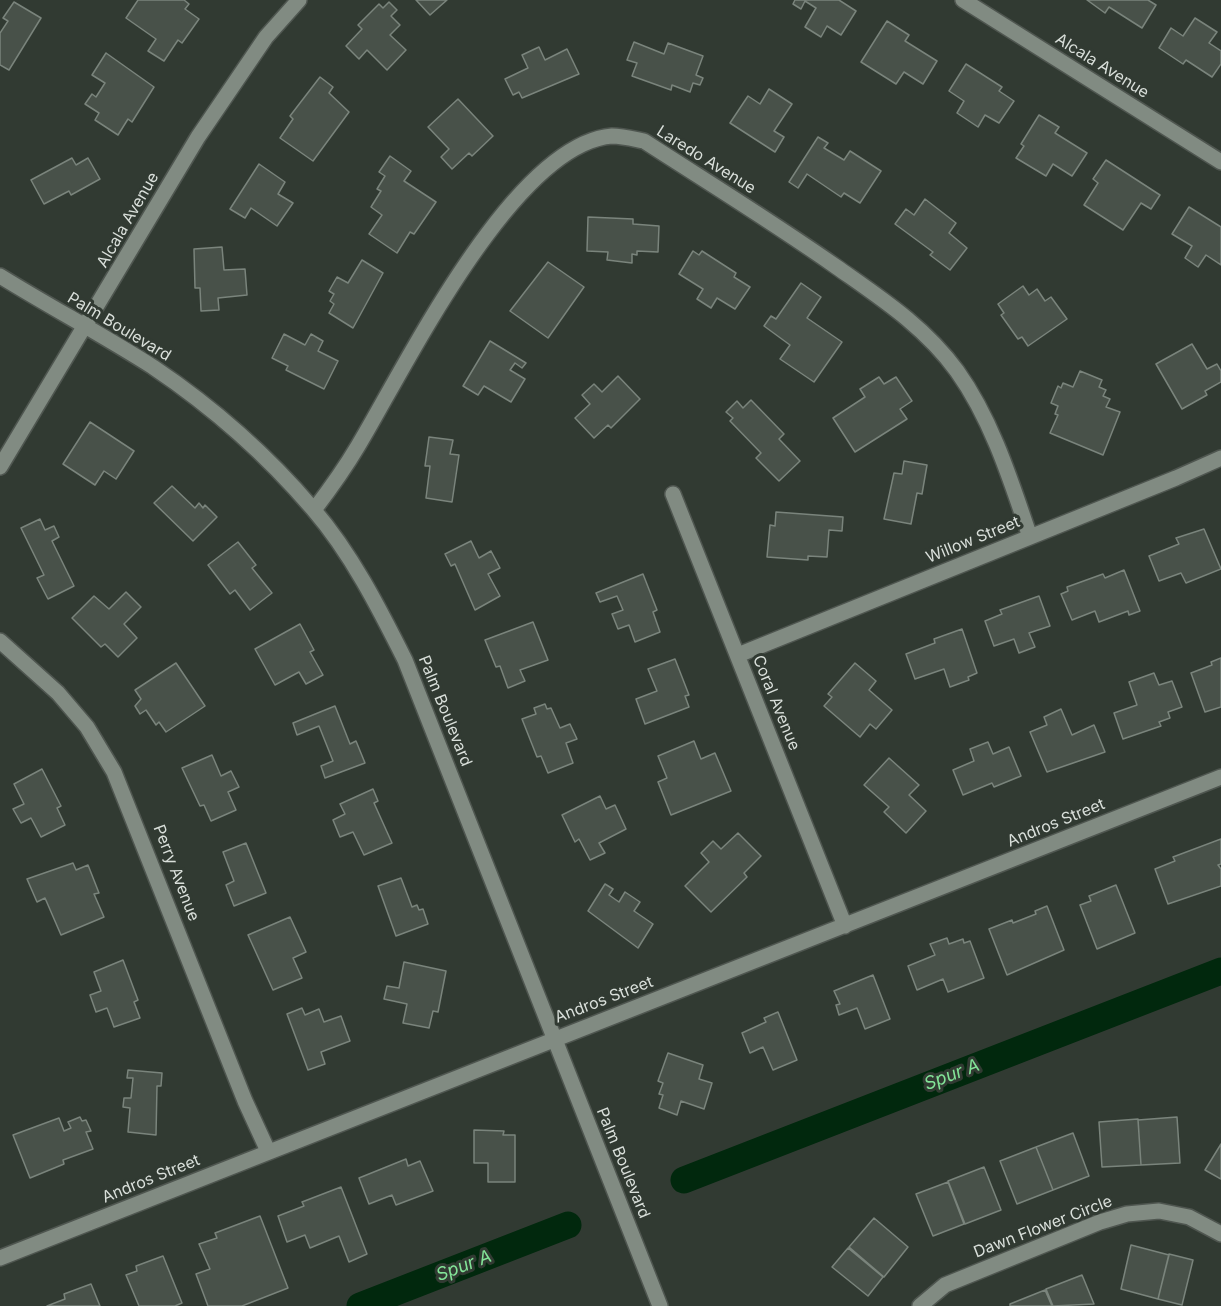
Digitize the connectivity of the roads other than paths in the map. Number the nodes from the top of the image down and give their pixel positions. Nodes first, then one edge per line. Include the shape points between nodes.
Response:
1 (299, 0) edge
2 (963, 0) edge
3 (1221, 162) edge
4 (0, 276) edge
5 (84, 328) junction
6 (1221, 458) edge
7 (0, 467) edge
8 (673, 494) dead end
9 (314, 510) junction
10 (1030, 537) junction
11 (0, 641) edge
12 (738, 655) junction
13 (1221, 777) edge
14 (845, 926) junction
15 (553, 1039) junction
16 (268, 1151) junction
17 (1221, 1234) edge
18 (0, 1258) edge
19 (660, 1306) edge
20 (920, 1306) edge

1 - 5 street, Alcala Avenue via 266,37 198,137
2 - 3 street, Alcala Avenue
4 - 5 street, Palm Boulevard
5 - 7 street, Alcala Avenue
5 - 9 street, Palm Boulevard via 152,367 202,403 262,456
6 - 10 street, Willow Street
8 - 12 street, Coral Avenue
9 - 10 street, Laredo Avenue via 358,447 467,260 502,215 527,186 557,162 586,144 612,136 644,141 908,317 958,373 981,411
9 - 15 street, Palm Boulevard via 361,576 405,660
10 - 12 street, Willow Street
11 - 16 street, Perry Avenue via 58,693 87,727 114,772
12 - 14 street, Coral Avenue
13 - 14 street, Andros Street
14 - 15 street, Andros Street
15 - 16 street, Andros Street
15 - 19 street, Palm Boulevard
16 - 18 street, Andros Street
17 - 20 street, Dawn Flower Circle via 1189,1217 1159,1211 1127,1214 1100,1221 945,1285

